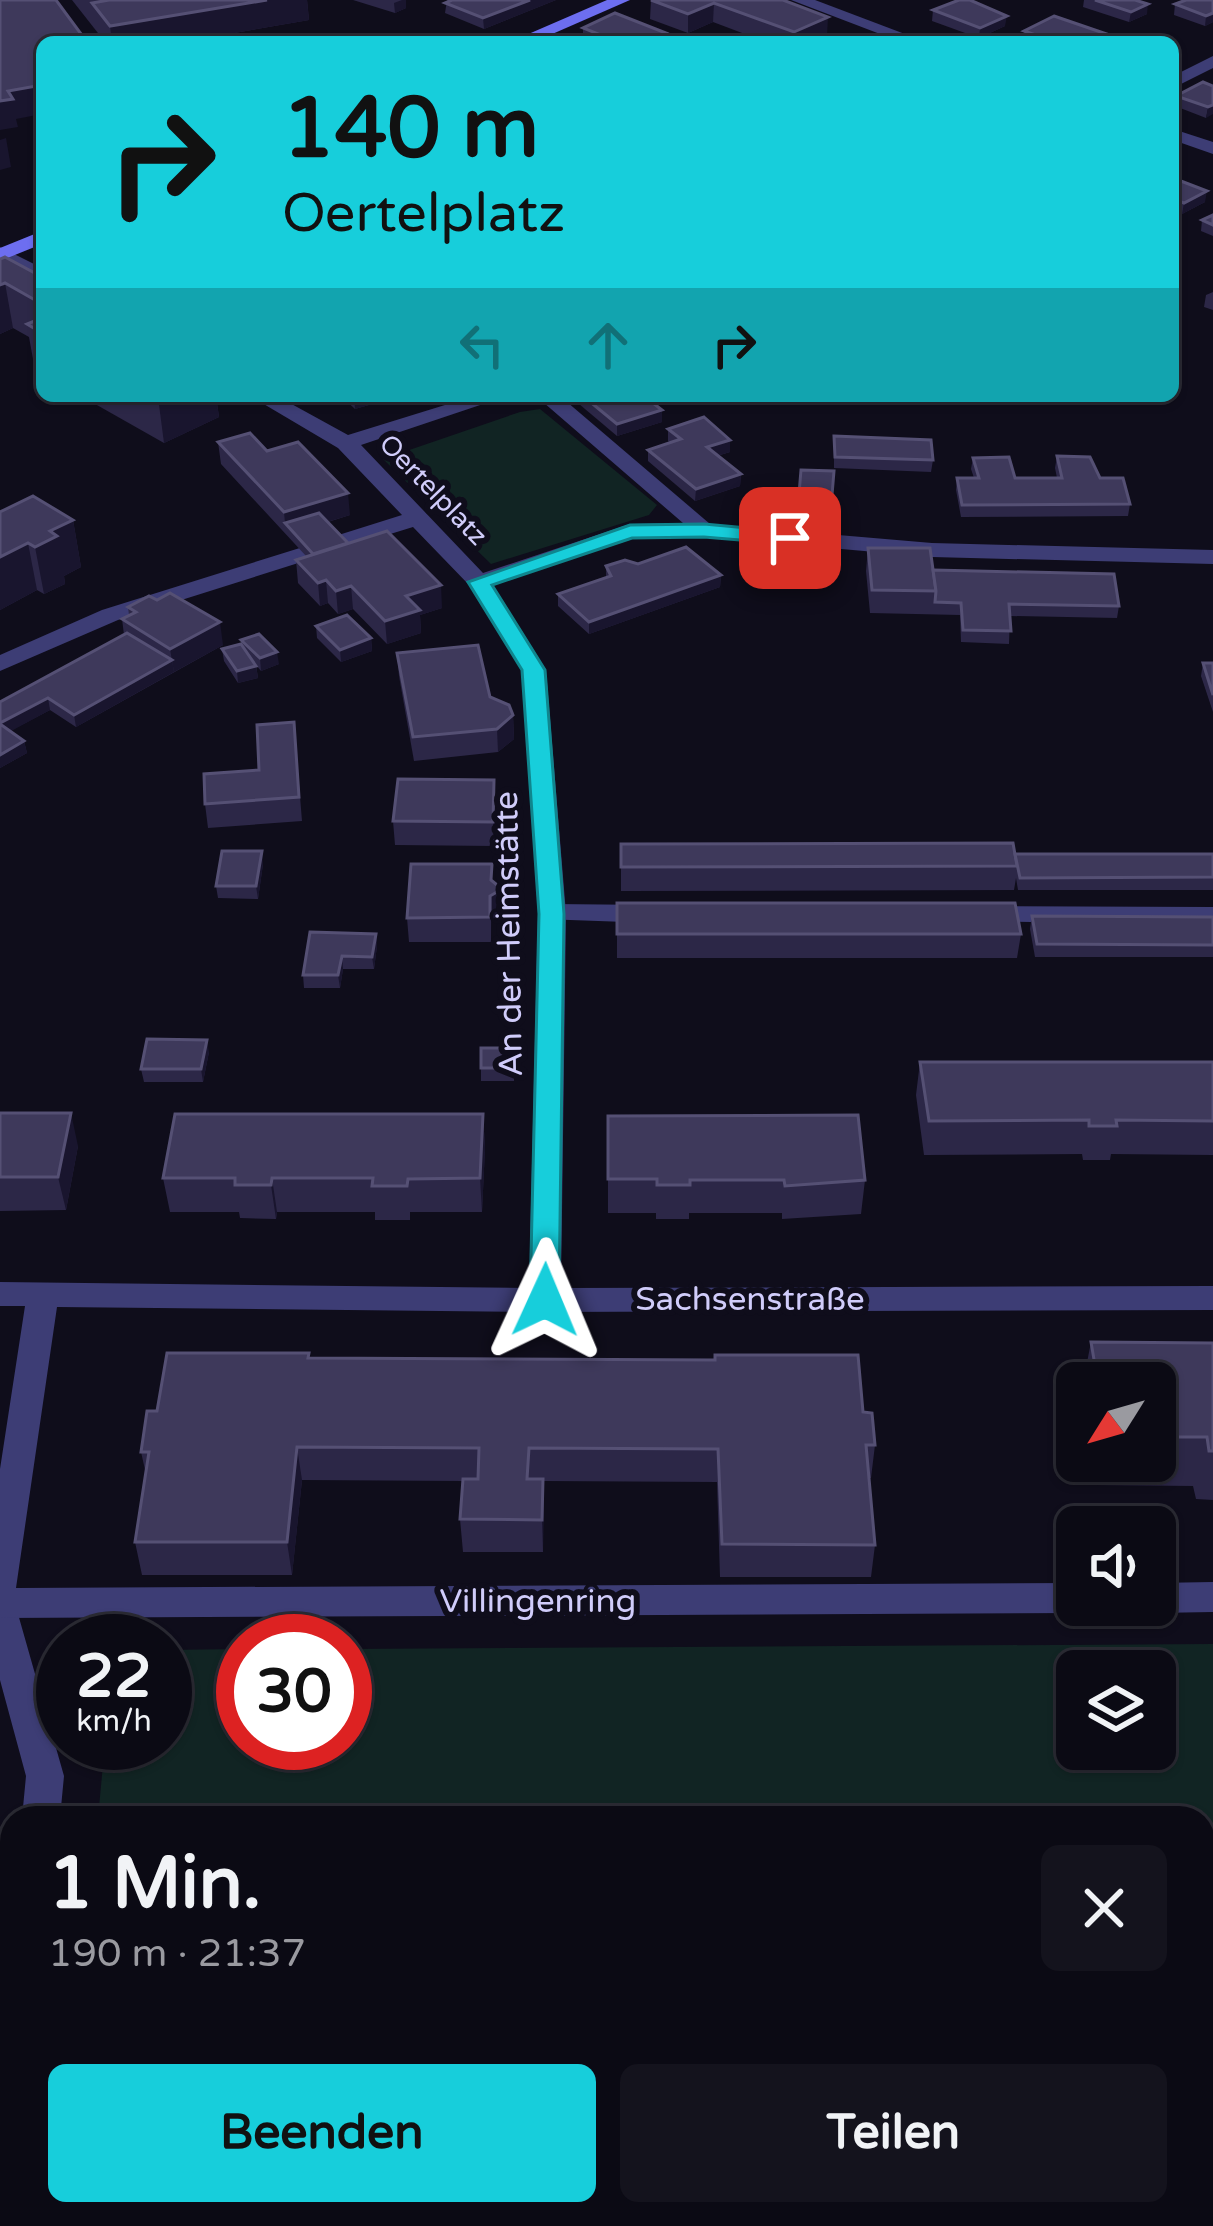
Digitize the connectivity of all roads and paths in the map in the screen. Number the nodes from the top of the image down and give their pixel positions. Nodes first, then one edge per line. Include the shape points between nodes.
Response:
1 (622, 0) edge
2 (799, 0) edge
3 (534, 36) edge
4 (900, 36) edge
5 (1213, 61) edge
6 (1179, 80) edge
7 (1179, 136) edge
8 (1213, 148) edge
9 (36, 239) edge
10 (0, 254) edge
11 (36, 273) edge
12 (272, 402) edge
13 (476, 402) edge
14 (554, 402) edge
15 (346, 442) junction
16 (417, 518) junction
17 (704, 530) junction
18 (337, 543) edge
19 (303, 554) edge
20 (1213, 557) edge
21 (479, 582) junction
22 (0, 664) edge
23 (552, 914) junction
24 (693, 914) edge
25 (953, 915) edge
26 (1213, 916) edge
27 (0, 1294) edge
28 (44, 1294) junction
29 (1213, 1298) edge
30 (545, 1300) junction
31 (0, 1585) edge
32 (1213, 1597) edge
33 (1056, 1598) edge
34 (1176, 1598) edge
35 (0, 1604) edge
36 (0, 1614) edge
37 (42, 1806) edge

1 - 3 main road
2 - 4 street
5 - 6 street
7 - 8 street
9 - 10 main road
10 - 11 street
12 - 15 street
13 - 15 street, Oertelplatz
14 - 17 street
15 - 16 street, Oertelplatz
16 - 18 street
16 - 21 street, Oertelplatz
17 - 20 street, Oertelplatz via 932,550
17 - 21 street, Oertelplatz via 630,531
19 - 22 street via 110,615
21 - 23 street, An der Heimstätte via 534,670
23 - 24 street
23 - 30 street, An der Heimstätte
25 - 26 street
27 - 28 street, Sachsenstraße
28 - 30 street, Sachsenstraße
28 - 31 street
29 - 30 street, Sachsenstraße
32 - 34 street
33 - 35 street, Villingenring
36 - 37 street via 45,1776

